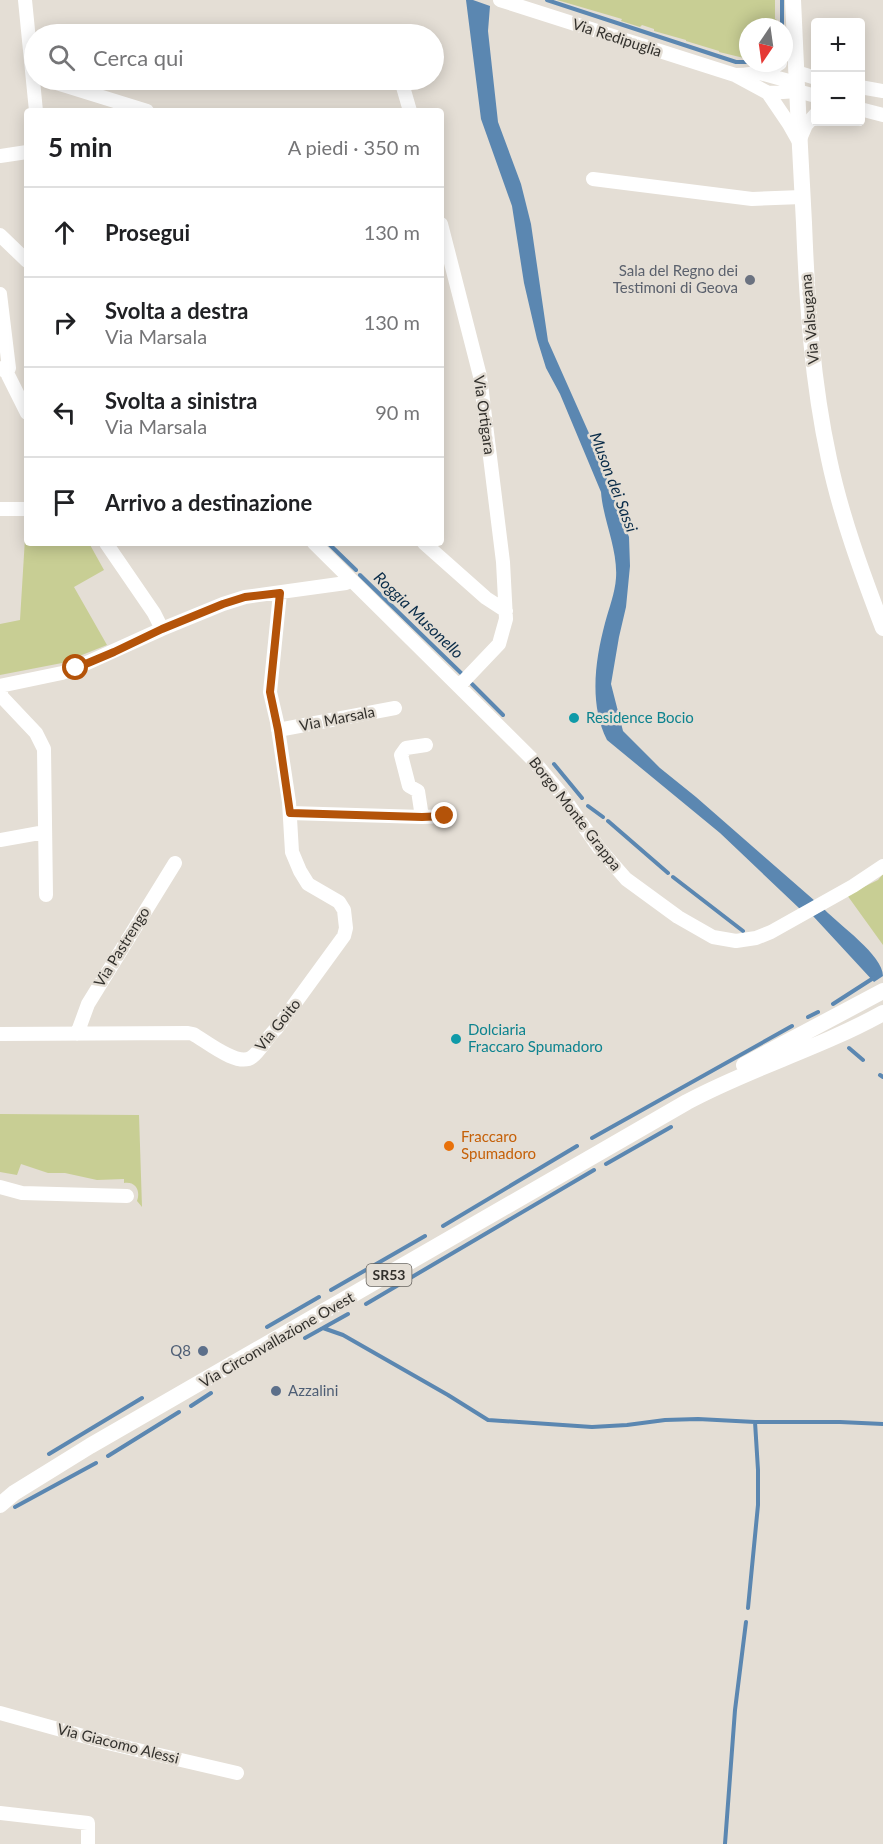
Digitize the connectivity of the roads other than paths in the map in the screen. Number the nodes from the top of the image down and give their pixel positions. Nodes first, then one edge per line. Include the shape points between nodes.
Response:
1 (25, 0) edge
2 (500, 0) edge
3 (793, 0) edge
4 (26, 24) edge
5 (795, 37) junction
6 (793, 41) edge
7 (761, 72) edge
8 (758, 73) junction
9 (735, 75) junction
10 (811, 79) edge
11 (796, 82) junction
12 (865, 88) edge
13 (34, 90) edge
14 (79, 90) edge
15 (404, 90) edge
16 (811, 92) edge
17 (883, 92) edge
18 (768, 93) junction
19 (36, 108) edge
20 (137, 108) edge
21 (409, 108) edge
22 (865, 110) edge
23 (883, 116) edge
24 (811, 120) edge
25 (799, 141) junction
26 (24, 152) edge
27 (0, 156) edge
28 (593, 179) dead end
29 (802, 197) junction
30 (0, 235) edge
31 (444, 236) edge
32 (24, 258) edge
33 (0, 294) edge
34 (0, 352) edge
35 (6, 378) edge
36 (24, 408) edge
37 (0, 509) edge
38 (24, 509) edge
39 (108, 546) edge
40 (317, 546) edge
41 (427, 546) edge
42 (351, 580) junction
43 (280, 593) junction
44 (506, 611) junction
45 (883, 628) edge
46 (162, 629) junction
47 (460, 686) junction
48 (0, 688) edge
49 (395, 708) dead end
50 (278, 730) junction
51 (426, 745) dead end
52 (290, 813) junction
53 (445, 816) dead end
54 (422, 817) junction
55 (45, 832) junction
56 (0, 840) edge
57 (291, 842) joint
58 (175, 863) dead end
59 (883, 866) edge
60 (46, 895) dead end
61 (880, 992) edge
62 (883, 1013) edge
63 (0, 1034) edge
64 (77, 1034) junction
65 (696, 1098) junction
66 (0, 1191) edge
67 (18, 1193) junction
68 (127, 1196) dead end
69 (0, 1199) edge
70 (7, 1494) edge
71 (0, 1505) edge
72 (0, 1713) edge
73 (237, 1773) dead end
74 (0, 1813) edge
75 (88, 1844) edge

1 - 4 street
2 - 9 street, Via Redipuglia
3 - 5 main road, Via Valsugana
5 - 6 street
5 - 11 main road, Via Valsugana
7 - 8 street, Via Redipuglia
8 - 9 street, Via Redipuglia
8 - 11 street, Via Redipuglia
9 - 18 street, Via Redipuglia
10 - 11 street
11 - 16 street
11 - 18 street
11 - 25 main road, Via Valsugana
12 - 17 street
13 - 19 street
14 - 20 street
15 - 21 street
18 - 25 street, Via Redipuglia
22 - 23 street
24 - 25 street
25 - 29 main road, Via Valsugana
26 - 27 street
28 - 29 street via 752,199
29 - 45 main road, Via Valsugana via 814,370 826,446 851,539
30 - 32 street
31 - 44 street, Via Ortigara via 480,376
33 - 35 street via 9,368
34 - 35 street
35 - 36 street
37 - 38 street
39 - 46 street
40 - 42 street, Borgo Monte Grappa
41 - 44 street
42 - 43 street
42 - 47 street, Borgo Monte Grappa
43 - 46 street via 245,597
43 - 50 street, Via Marsala via 270,692
44 - 47 street, Via Ortigara via 499,644
46 - 48 street via 69,671
47 - 59 street, Borgo Monte Grappa via 547,776 613,865 645,894 713,937 736,941 756,938
48 - 55 street via 2,698 36,734 44,749
49 - 50 street, Via Marsala
50 - 52 street, Via Marsala
51 - 54 street via 406,748 401,755 409,786 418,791
52 - 54 street
52 - 57 street, Via Marsala
53 - 54 street
55 - 56 street
55 - 60 street
57 - 64 street, Via Goito via 303,879 339,902 346,928 303,994 252,1057 232,1058 188,1033
58 - 64 street, Via Pastrengo via 88,1004
61 - 65 main road, Via Circonvallazione Ovest / SR53 via 753,1060
62 - 65 main road, Via Circonvallazione Ovest / SR53
63 - 64 street, Via Goito
65 - 70 main road, Via Circonvallazione Ovest / SR53
66 - 67 street
67 - 68 street
67 - 69 street
70 - 71 main road, Via Circonvallazione Ovest / SR53
72 - 73 street, Via Giacomo Alessi
74 - 75 street via 88,1823

